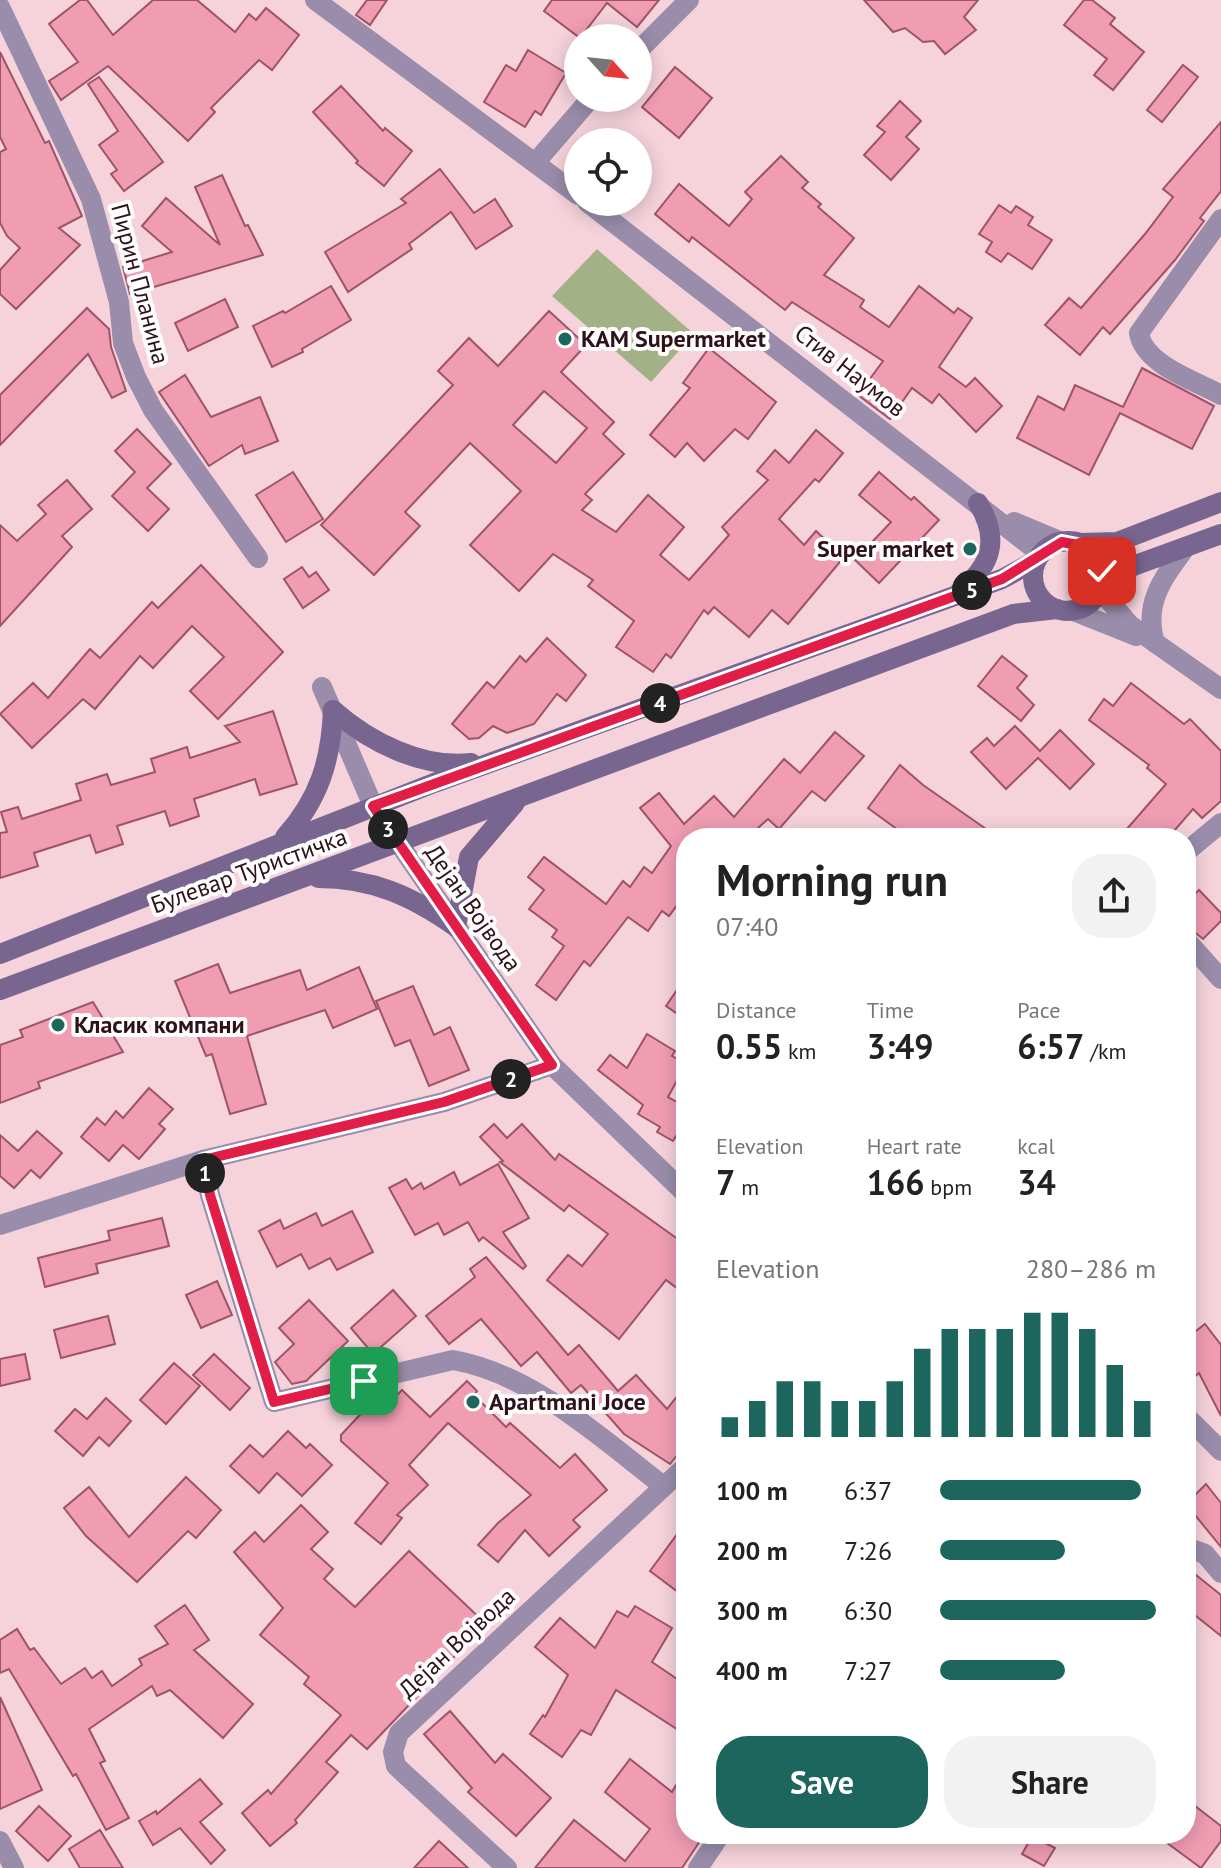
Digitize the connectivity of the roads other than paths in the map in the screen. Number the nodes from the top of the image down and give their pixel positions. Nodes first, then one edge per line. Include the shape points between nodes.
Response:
1 (8, 0) edge
2 (315, 0) edge
3 (689, 0) edge
4 (0, 6) edge
5 (652, 37) edge
6 (579, 112) edge
7 (535, 163) junction
8 (564, 185) edge
9 (605, 216) edge
10 (1221, 219) edge
11 (1221, 395) edge
12 (1221, 502) edge
13 (978, 503) junction
14 (1221, 534) edge
15 (1071, 542) junction
16 (1186, 547) junction
17 (1039, 557) junction
18 (258, 558) dead end
19 (1101, 588) junction
20 (953, 597) junction
21 (1064, 610) junction
22 (1155, 643) junction
23 (322, 687) dead end
24 (1221, 689) edge
25 (333, 710) junction
26 (503, 759) junction
27 (519, 799) junction
28 (373, 806) junction
29 (1221, 823) edge
30 (282, 840) junction
31 (397, 843) junction
32 (1196, 844) edge
33 (302, 878) junction
34 (456, 927) junction
35 (1196, 951) edge
36 (0, 954) edge
37 (1221, 979) edge
38 (0, 990) edge
39 (552, 1065) junction
40 (203, 1160) junction
41 (676, 1184) edge
42 (0, 1225) edge
43 (1196, 1426) edge
44 (1221, 1451) edge
45 (676, 1474) edge
46 (662, 1485) junction
47 (1196, 1551) edge
48 (1221, 1573) edge
49 (0, 1841) edge
50 (714, 1844) edge
51 (14, 1868) edge
52 (507, 1868) edge
53 (698, 1868) edge

1 - 4 street
2 - 7 street
3 - 5 street
4 - 18 street, Пирин Планина via 91,199 119,302 123,343 136,377 153,410
6 - 7 street
7 - 8 street
9 - 13 street, Стив Наумов
10 - 11 street via 1139,333 1151,356
12 - 15 main road via 1117,542
13 - 15 street
13 - 17 street, Стив Наумов
13 - 20 main road via 991,528 992,550 984,568
14 - 16 main road
15 - 17 main road
15 - 19 main road via 1099,561
16 - 19 main road via 1133,566
16 - 22 street via 1155,592 1149,612
17 - 20 main road, Булевар Туристичка via 1002,579
17 - 21 main road via 1031,572 1037,592
19 - 21 main road via 1084,607
19 - 22 street via 1130,625
20 - 26 main road, Булевар Туристичка
21 - 22 street
21 - 27 main road, Булевар Туристичка via 1013,614
22 - 24 street
23 - 25 street, Дејан Војвода
25 - 26 main road via 349,724 423,761 454,765
25 - 28 street, Дејан Војвода
25 - 30 main road via 332,743 321,784
26 - 28 main road, Булевар Туристичка
27 - 31 main road, Булевар Туристичка
27 - 34 main road via 469,857
28 - 30 main road, Булевар Туристичка
28 - 31 street, Дејан Војвода
29 - 32 street
30 - 36 main road, Булевар Туристичка
31 - 33 main road, Булевар Туристичка
31 - 34 street, Дејан Војвода
33 - 34 main road via 354,878 386,887
33 - 38 main road, Булевар Туристичка
34 - 39 street, Дејан Војвода
35 - 37 street
39 - 40 street via 444,1102
39 - 41 street, Дејан Војвода
40 - 42 street
40 - 46 street via 274,1402 453,1360 482,1365 511,1377 592,1431
43 - 44 street
45 - 46 street, Дејан Војвода
46 - 52 street, Дејан Војвода via 399,1733 393,1752 396,1766
47 - 48 street
49 - 51 street
50 - 53 street

